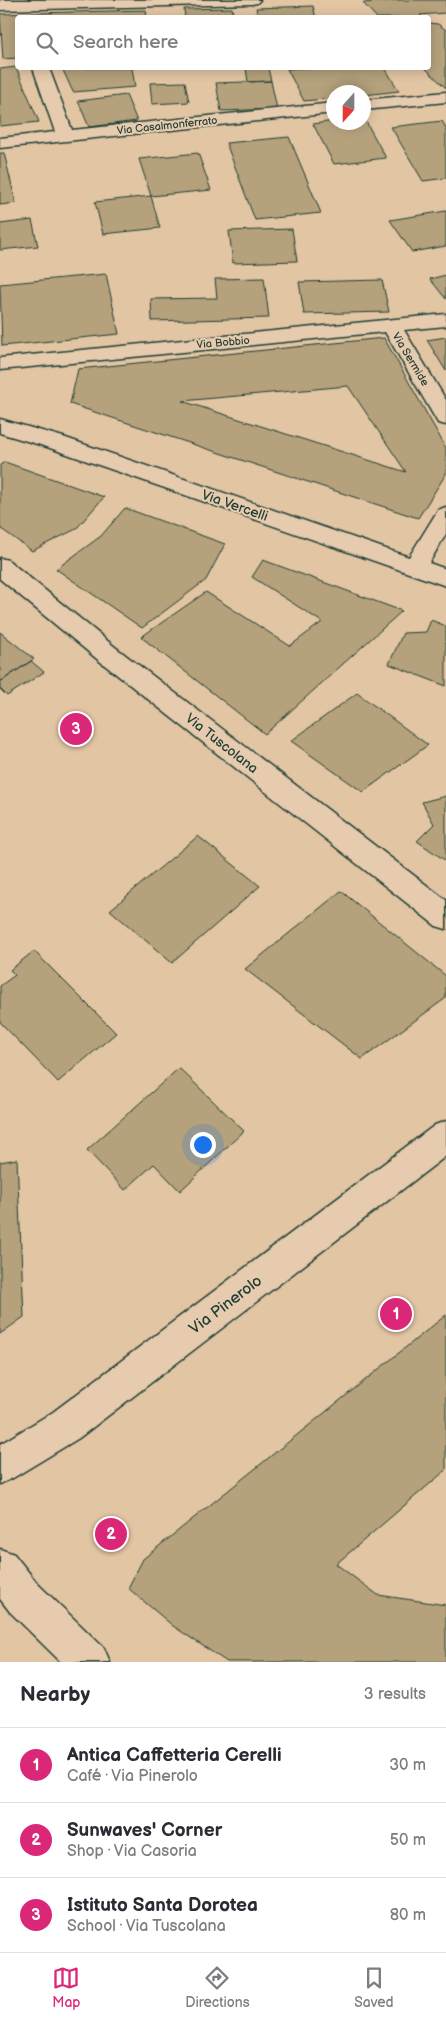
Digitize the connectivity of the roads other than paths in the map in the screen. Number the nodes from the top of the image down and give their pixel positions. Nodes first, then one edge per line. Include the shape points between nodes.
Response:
1 (252, 0) edge
2 (1, 3) edge
3 (42, 70) edge
4 (446, 97) edge
5 (371, 104) edge
6 (326, 109) edge
7 (66, 136) junction
8 (0, 143) edge
9 (446, 320) edge
10 (392, 327) junction
11 (0, 364) edge
12 (446, 418) edge
13 (0, 426) edge
14 (446, 515) edge
15 (0, 566) edge
16 (415, 567) junction
17 (446, 578) edge
18 (446, 917) edge
19 (446, 1136) edge
20 (0, 1465) edge
21 (0, 1568) edge
22 (90, 1662) edge

1 - 2 street
3 - 7 street
4 - 5 street
6 - 7 street, Via Casalmonferrato
7 - 8 street, Via Casalmonferrato
9 - 10 street, Via Bobbio
10 - 11 street, Via Bobbio
10 - 12 street, Via Sermide
13 - 16 street, Via Vercelli
14 - 16 street
15 - 18 street, Via Tuscolana via 106,654
16 - 17 street, Via Vercelli
19 - 20 street, Via Pinerolo via 66,1425
21 - 22 street via 24,1598

